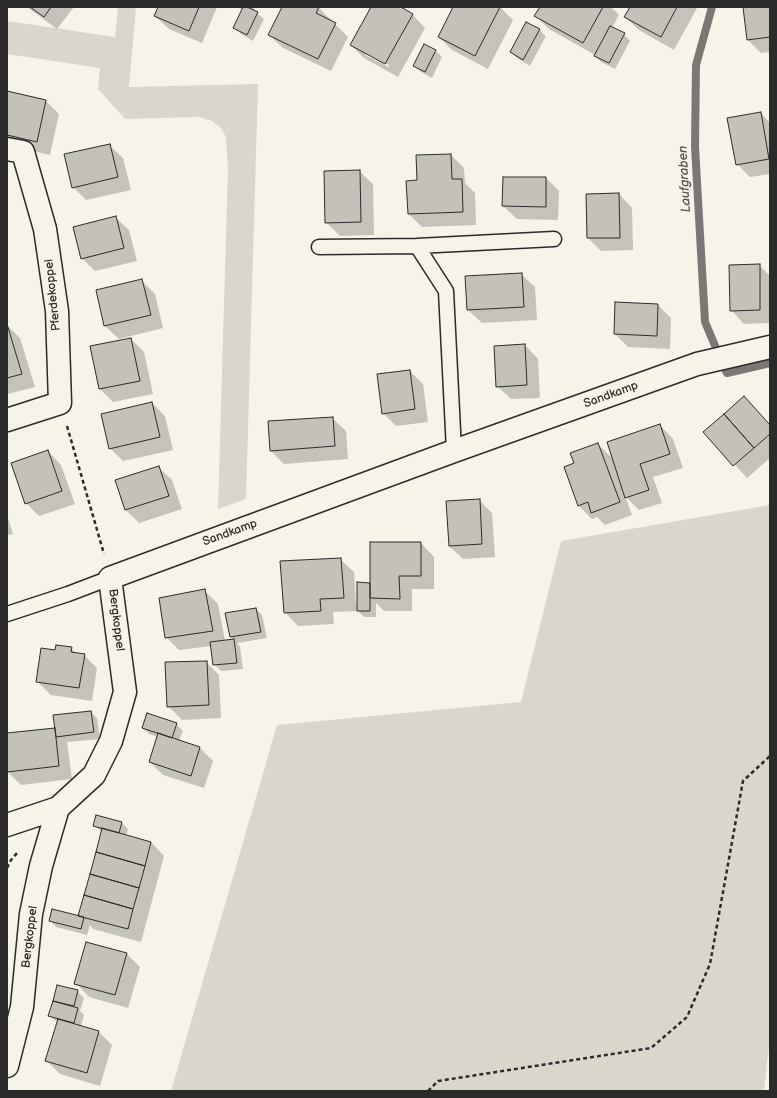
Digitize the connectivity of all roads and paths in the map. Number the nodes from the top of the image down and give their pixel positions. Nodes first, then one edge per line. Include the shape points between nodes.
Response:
1 (7, 149) edge
2 (554, 239) dead end
3 (417, 246) junction
4 (319, 247) dead end
5 (770, 347) edge
6 (60, 403) junction
7 (7, 420) edge
8 (454, 452) junction
9 (110, 578) junction
10 (7, 614) edge
11 (770, 756) edge
12 (58, 808) junction
13 (7, 825) edge
14 (7, 1066) edge
15 (428, 1091) edge

1 - 6 street, Pferdekoppel via 23,152 45,230 57,311
2 - 3 lane
3 - 4 lane
3 - 8 lane via 446,291
5 - 8 street, Sandkamp via 697,364
6 - 7 street
6 - 9 path
8 - 9 street, Sandkamp
9 - 10 lane, Sandkamp
9 - 12 street, Bergkoppel via 125,692 111,741 94,775
11 - 15 path via 743,781 710,964 687,1017 651,1048 438,1081
12 - 13 street, Bergkoppel
12 - 14 street, Bergkoppel via 38,880 22,1007

